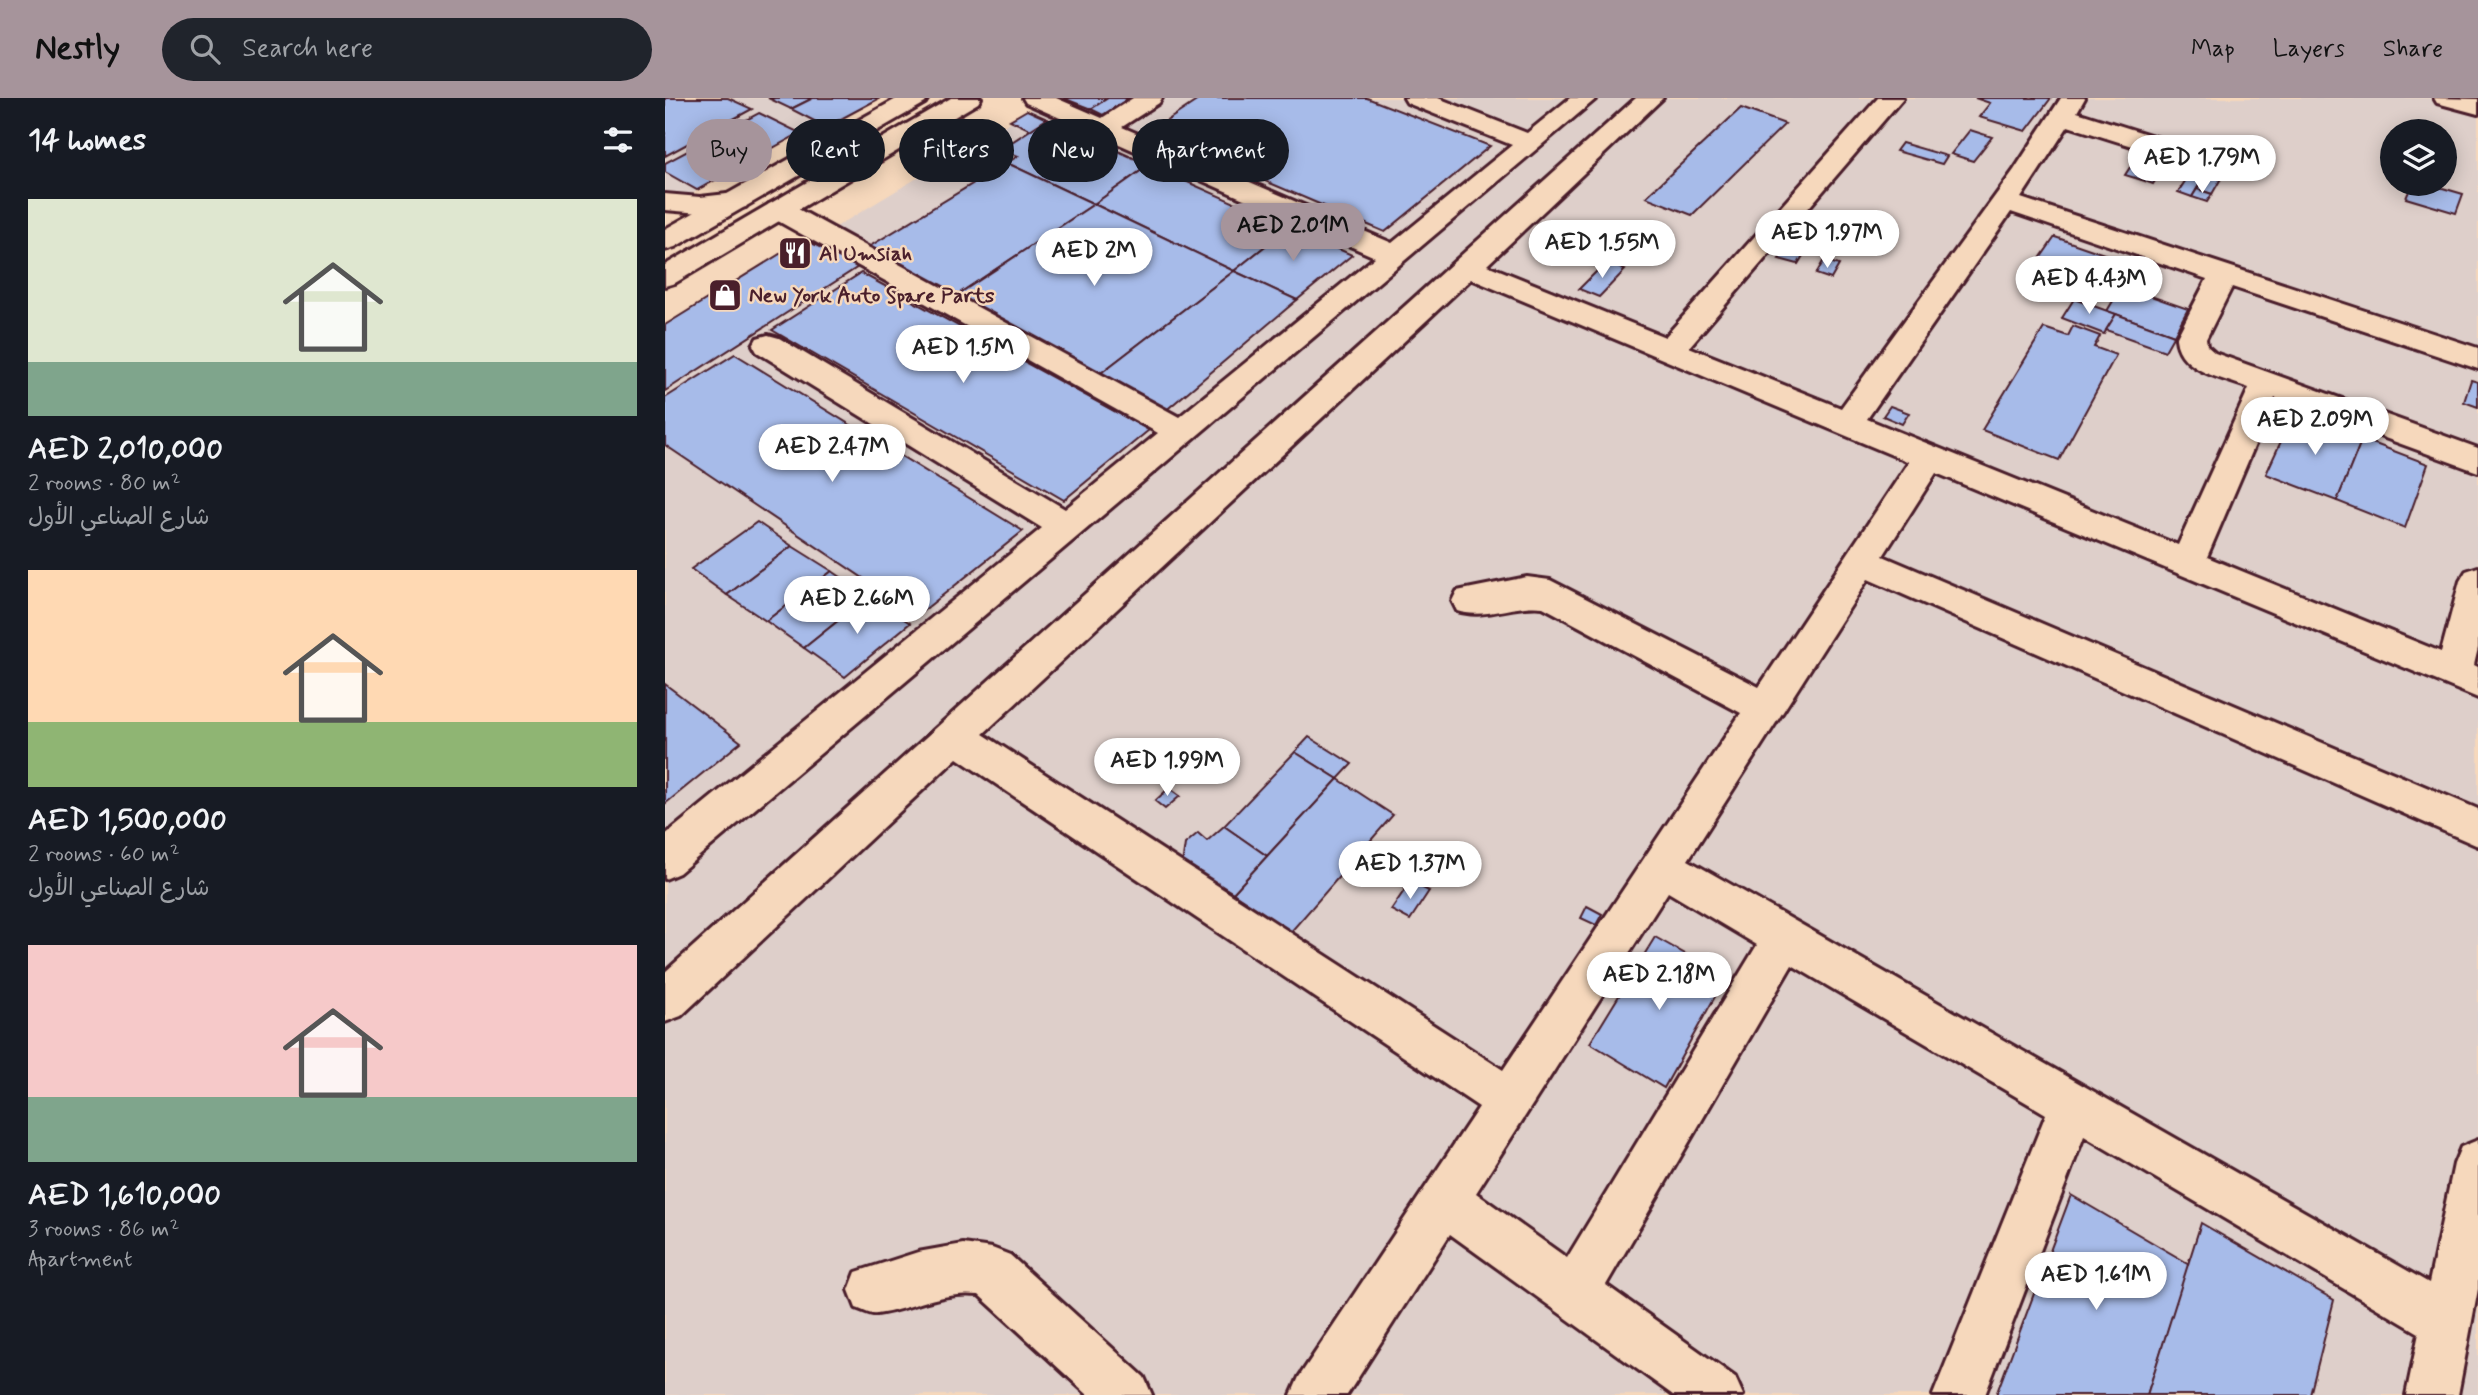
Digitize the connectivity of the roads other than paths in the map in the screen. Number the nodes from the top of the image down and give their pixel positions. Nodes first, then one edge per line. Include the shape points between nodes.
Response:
1 (916, 98) edge
2 (969, 98) edge
3 (1035, 98) edge
4 (1150, 98) edge
5 (1416, 98) edge
6 (1585, 98) edge
7 (1651, 98) edge
8 (2446, 98) edge
9 (1882, 100) edge
10 (2068, 107) edge
11 (2478, 107) edge
12 (1083, 119) edge
13 (1117, 119) edge
14 (1118, 135) edge
15 (1530, 143) junction
16 (2211, 163) dead end
17 (736, 201) junction
18 (2004, 201) junction
19 (665, 202) edge
20 (779, 210) junction
21 (665, 241) edge
22 (1395, 256) junction
23 (1467, 267) junction
24 (2224, 274) junction
25 (665, 277) edge
26 (768, 345) dead end
27 (1669, 351) junction
28 (2478, 359) edge
29 (2266, 383) junction
30 (1847, 424) junction
31 (1181, 432) junction
32 (1929, 457) junction
33 (2478, 460) edge
34 (1067, 527) junction
35 (1861, 561) junction
36 (2187, 564) junction
37 (2478, 581) edge
38 (1470, 601) dead end
39 (2466, 678) edge
40 (1765, 708) junction
41 (955, 736) junction
42 (2478, 828) edge
43 (665, 860) edge
44 (1662, 867) junction
45 (1786, 938) junction
46 (665, 1002) edge
47 (1509, 1100) junction
48 (2073, 1104) junction
49 (2478, 1164) edge
50 (1444, 1200) junction
51 (874, 1290) dead end
52 (1574, 1293) junction
53 (2447, 1321) junction
54 (1126, 1395) edge
55 (1317, 1395) edge
56 (1717, 1395) edge
57 (1959, 1395) edge
58 (2432, 1395) edge

1 - 17 street
2 - 20 street
3 - 12 street
4 - 13 street
5 - 15 street
6 - 15 street
7 - 23 street
8 - 11 street
9 - 27 street
10 - 16 street
10 - 18 street
14 - 22 street
15 - 22 street
17 - 19 street via 701,205
17 - 21 street
18 - 24 street
18 - 30 street
20 - 25 street
20 - 31 street
22 - 31 street
23 - 27 street
23 - 41 street
24 - 28 street
24 - 29 street via 2191,339 2193,350 2204,360
26 - 34 street
27 - 30 street
29 - 33 street
29 - 36 street
30 - 32 street
31 - 34 street
32 - 35 street
32 - 36 street
34 - 43 street
35 - 40 street
35 - 42 street
36 - 39 street
37 - 39 street
38 - 40 street via 1527,591 1550,594
40 - 44 street
41 - 46 street
41 - 47 street
44 - 45 street
44 - 47 street
45 - 48 street
45 - 52 street
47 - 50 street
48 - 53 street
48 - 57 street
49 - 53 street
50 - 52 street
50 - 55 street
51 - 54 street via 960,1268 992,1273
52 - 56 street
53 - 58 street

